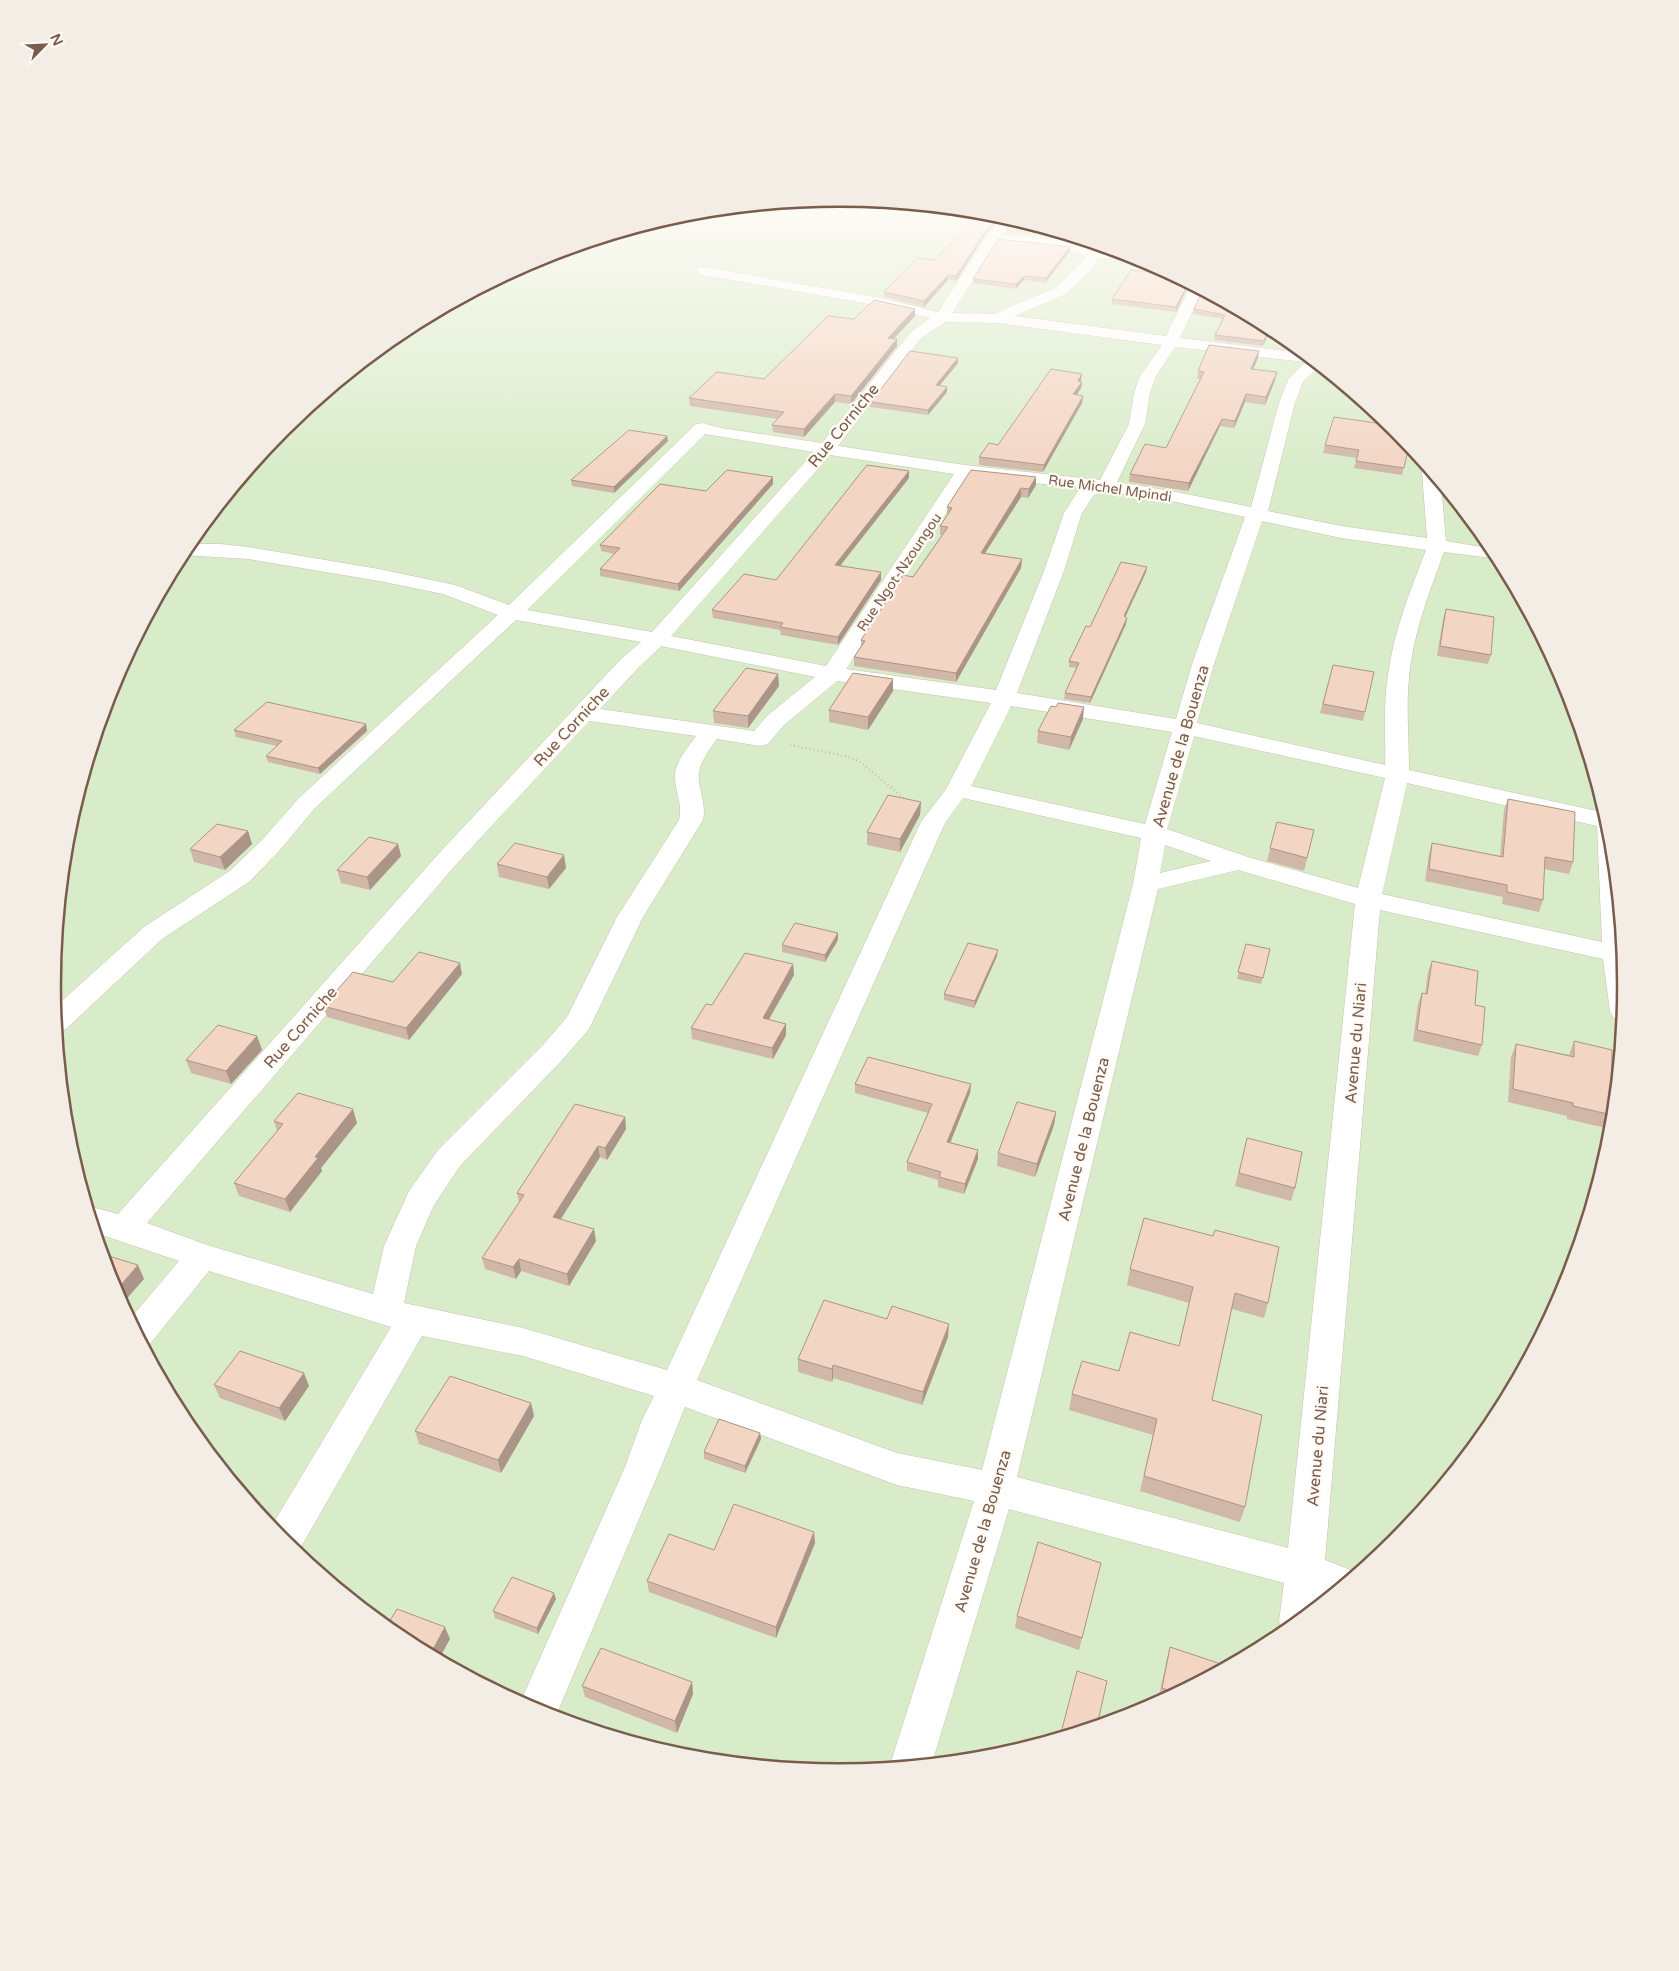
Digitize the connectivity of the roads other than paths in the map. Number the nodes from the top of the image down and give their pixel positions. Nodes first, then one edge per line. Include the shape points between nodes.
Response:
1 (818, 291) edge
2 (959, 291) edge
3 (1061, 291) edge
4 (1194, 293) edge
5 (942, 317) junction
6 (998, 319) junction
7 (1171, 342) junction
8 (1298, 357) edge
9 (1310, 366) edge
10 (826, 450) junction
11 (965, 470) junction
12 (1432, 480) edge
13 (1106, 486) junction
14 (1258, 514) junction
15 (1437, 545) junction
16 (194, 550) edge
17 (1487, 552) edge
18 (512, 613) junction
19 (657, 639) junction
20 (832, 674) junction
21 (1004, 698) junction
22 (583, 713) junction
23 (1184, 728) junction
24 (710, 732) junction
25 (1397, 776) junction
26 (957, 790) junction
27 (1600, 820) edge
28 (1154, 833) junction
29 (1239, 862) junction
30 (1146, 884) junction
31 (1368, 899) junction
32 (1617, 954) edge
33 (62, 1016) edge
34 (108, 1223) edge
35 (202, 1256) junction
36 (400, 1315) junction
37 (142, 1329) edge
38 (676, 1388) junction
39 (996, 1489) junction
40 (287, 1534) edge
41 (1305, 1571) junction
42 (1338, 1583) edge
43 (1300, 1612) edge
44 (540, 1704) edge
45 (912, 1760) edge

1 - 5 street
2 - 5 street, Rue Corniche
3 - 6 street
4 - 7 street
5 - 6 street
5 - 10 street, Rue Corniche via 916,335
6 - 7 street
7 - 8 street
7 - 13 street via 1148,376 1137,424
9 - 14 street, Avenue de la Bouenza via 1296,380 1287,403
10 - 11 street, Rue Michel Mpindi
10 - 18 street, Rue Michel Mpindi via 702,428
10 - 19 street, Rue Corniche
11 - 13 street, Rue Michel Mpindi
11 - 20 street, Rue Ngot-Nzoungou
12 - 15 street, Avenue du Niari
13 - 14 street, Rue Michel Mpindi
13 - 21 street via 1087,491 1073,513
14 - 15 street, Rue Michel Mpindi via 1341,532
14 - 23 street, Avenue de la Bouenza via 1252,520
15 - 17 street, Rue Michel Mpindi
15 - 25 street, Avenue du Niari via 1402,651 1398,678
16 - 18 street via 248,553 379,575 448,589
18 - 19 street
18 - 33 street via 334,776 240,876 153,933
19 - 20 street
19 - 22 street, Rue Corniche
20 - 21 street
20 - 24 street, Rue Ngot-Nzoungou via 776,720 760,739
21 - 23 street
21 - 26 street
22 - 24 street
22 - 34 street, Rue Corniche
23 - 25 street
23 - 28 street, Avenue de la Bouenza
24 - 36 street via 687,773 694,801 691,820 630,917 579,1022 449,1158 420,1200 400,1246
25 - 27 street
25 - 31 street, Avenue du Niari
26 - 28 street
26 - 38 street via 933,822
28 - 29 street
28 - 30 street, Avenue de la Bouenza
29 - 30 street
29 - 31 street
30 - 39 street, Avenue de la Bouenza
31 - 32 street
31 - 41 street, Avenue du Niari
34 - 35 street
35 - 36 street
35 - 37 street
36 - 38 street via 523,1342
36 - 40 street
38 - 39 street via 897,1469
38 - 44 street
39 - 41 street
39 - 45 street, Avenue de la Bouenza
41 - 42 street
41 - 43 street, Avenue du Niari

